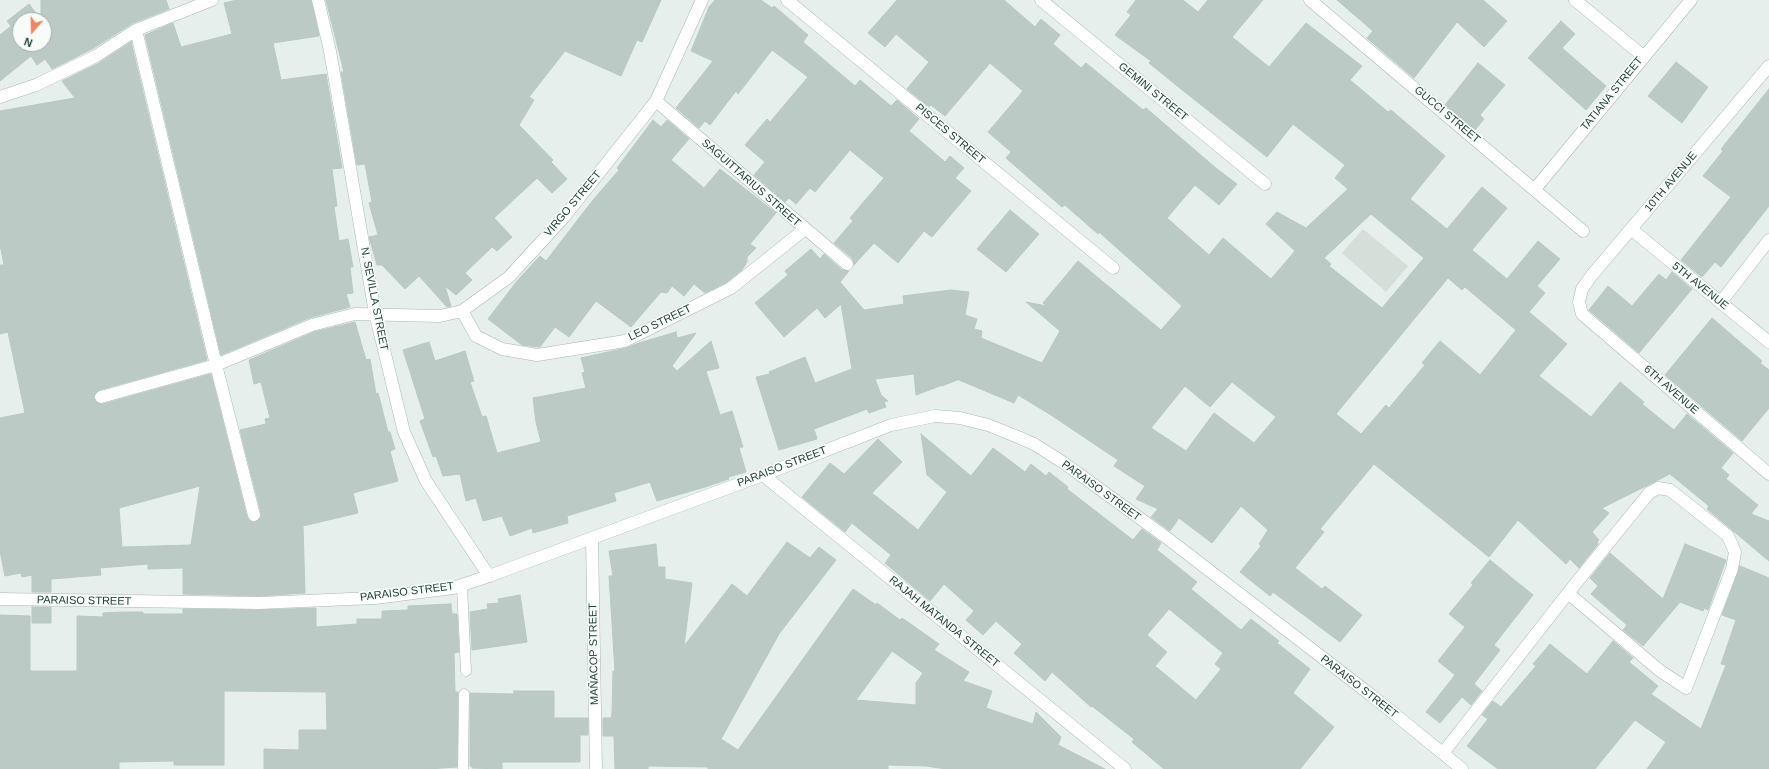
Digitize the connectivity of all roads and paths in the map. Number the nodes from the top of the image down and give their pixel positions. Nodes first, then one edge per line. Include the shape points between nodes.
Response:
1 (212, 0) edge
2 (318, 0) edge
3 (702, 0) edge
4 (787, 0) edge
5 (1041, 0) edge
6 (1310, 0) edge
7 (1574, 0) edge
8 (1691, 0) edge
9 (136, 30) junction
10 (1643, 56) junction
11 (1769, 66) edge
12 (0, 97) edge
13 (656, 101) junction
14 (1265, 184) dead end
15 (1535, 190) junction
16 (805, 229) junction
17 (1632, 229) junction
18 (1583, 231) dead end
19 (1769, 240) edge
20 (847, 264) dead end
21 (1113, 268) dead end
22 (1579, 302) joint
23 (1721, 302) junction
24 (462, 311) junction
25 (375, 313) junction
26 (1769, 342) edge
27 (216, 365) junction
28 (101, 397) dead end
29 (1769, 474) edge
30 (763, 475) junction
31 (254, 515) dead end
32 (592, 539) junction
33 (489, 576) junction
34 (462, 586) junction
35 (1568, 593) junction
36 (0, 599) edge
37 (466, 671) dead end
38 (464, 694) dead end
39 (1443, 753) junction
40 (463, 769) edge
41 (596, 769) edge
42 (1125, 769) edge
43 (1462, 769) edge

1 - 9 street
2 - 25 street, N. SEVILLA STREET via 330,51
3 - 13 street, VIRGO STREET
4 - 21 street, PISCES STREET
5 - 14 street, GEMINI STREET
6 - 15 street, GUCCI STREET
7 - 10 street
8 - 10 street, TATIANA STREET
9 - 12 street via 96,56 36,85
9 - 27 street
10 - 15 street, TATIANA STREET
11 - 17 street, 10TH AVENUE
13 - 16 street, SAGUITTARIUS STREET
13 - 24 street, VIRGO STREET via 564,218 509,277
15 - 18 street, GUCCI STREET
16 - 20 street, SAGUITTARIUS STREET
16 - 24 street, LEO STREET via 731,288 625,341 537,355 502,349 476,336
17 - 22 street, 10TH AVENUE via 1582,289
17 - 23 street, 5TH AVENUE
19 - 23 street
22 - 29 street, 6TH AVENUE via 1582,314
23 - 26 street, 5TH AVENUE
24 - 25 street, VIRGO STREET via 440,316
25 - 27 street, VIRGO STREET via 355,314 312,325
25 - 33 street, N. SEVILLA STREET via 404,432 426,481
27 - 28 street, VIRGO STREET
27 - 31 street
30 - 32 street, PARAISO STREET
30 - 39 street, PARAISO STREET via 891,425 913,419 947,416 973,421 1008,433 1034,444 1064,463 1143,521
30 - 42 street, RAJAH MATANDA STREET
32 - 33 street, PARAISO STREET
32 - 41 street, MAÑACOP STREET
33 - 34 street, PARAISO STREET
34 - 36 street, PARAISO STREET via 375,598 259,603
34 - 37 lane
35 - 35 street via 1649,494 1658,488 1670,490 1728,536 1735,552 1732,569 1686,688 1659,670
35 - 39 street
38 - 40 lane
39 - 43 street, PARAISO STREET

